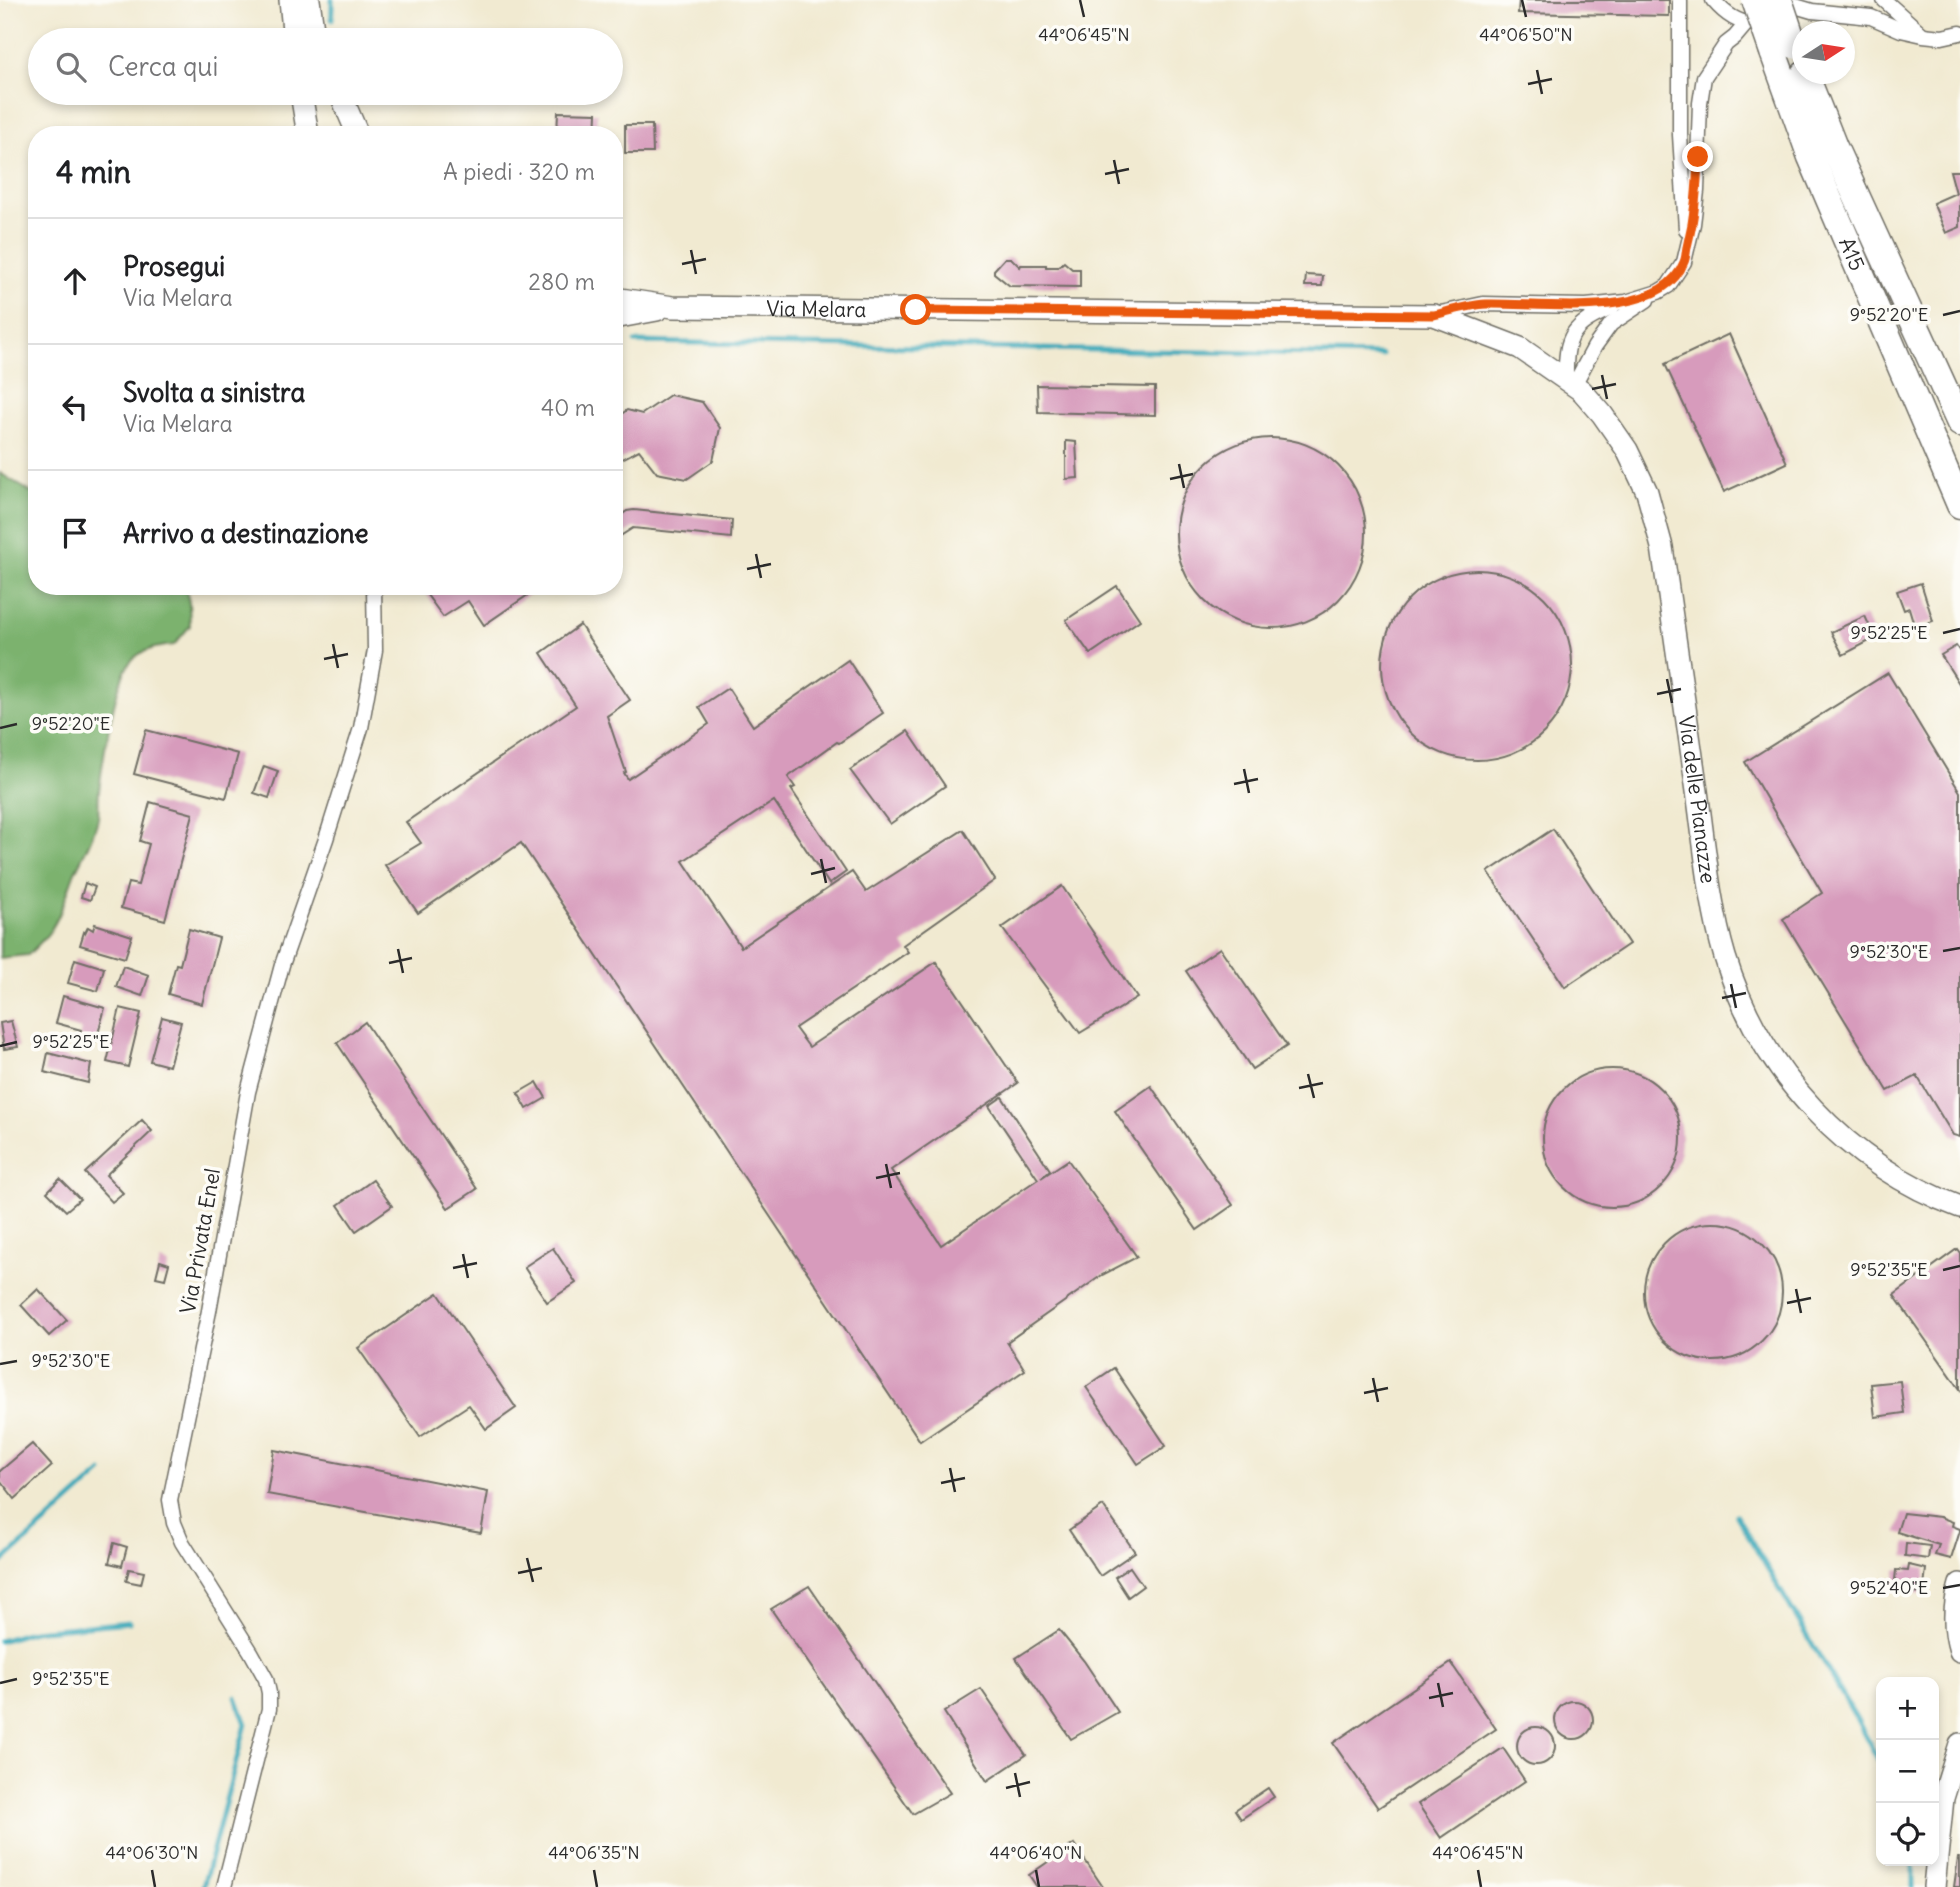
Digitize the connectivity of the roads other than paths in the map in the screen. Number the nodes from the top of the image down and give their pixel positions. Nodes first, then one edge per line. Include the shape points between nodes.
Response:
1 (290, 0) edge
2 (309, 0) edge
3 (1680, 0) edge
4 (1713, 0) edge
5 (1884, 0) edge
6 (1783, 1) edge
7 (1751, 12) edge
8 (293, 28) edge
9 (314, 28) edge
10 (1960, 33) edge
11 (1923, 35) junction
12 (1790, 54) edge
13 (1807, 84) edge
14 (303, 105) edge
15 (345, 105) edge
16 (306, 126) edge
17 (354, 126) edge
18 (1822, 152) junction
19 (1687, 247) junction
20 (1658, 292) junction
21 (623, 300) edge
22 (1626, 302) junction
23 (673, 307) junction
24 (1434, 315) junction
25 (623, 316) edge
26 (1570, 382) junction
27 (1960, 423) edge
28 (1960, 505) edge
29 (374, 595) edge
30 (1960, 1207) edge
31 (1960, 1584) edge
32 (1960, 1651) edge
33 (1960, 1744) edge
34 (224, 1887) edge
35 (1934, 1887) edge

1 - 8 street
2 - 9 street
3 - 19 street via 1680,135
4 - 7 street via 1724,13
5 - 11 street
6 - 7 street via 1777,20
6 - 11 street via 1812,11 1871,17
6 - 12 highway, A15, bridge
7 - 12 highway, A15, bridge
7 - 19 street via 1704,77 1697,191
10 - 11 street
12 - 18 highway, A15
13 - 18 highway, A15
14 - 16 street
15 - 17 street
18 - 27 highway, A15
18 - 28 highway, A15
19 - 20 street via 1676,275
20 - 22 street, Via Melara
20 - 26 street via 1611,324
21 - 23 street
22 - 24 street, Via Melara via 1483,304
22 - 26 street via 1576,329 1565,357
23 - 24 street, Via Melara
23 - 25 street
24 - 26 street, Via delle Pianazze via 1520,348
26 - 30 street, Via delle Pianazze via 1602,414 1627,450 1647,492 1662,547 1711,892 1736,989 1784,1075 1827,1124 1909,1184
29 - 34 street, Via Privata Enel via 374,650 361,728 282,965 248,1092 170,1500 181,1542 251,1652 269,1693 269,1709
31 - 32 street via 1954,1618
33 - 35 street via 1943,1798

